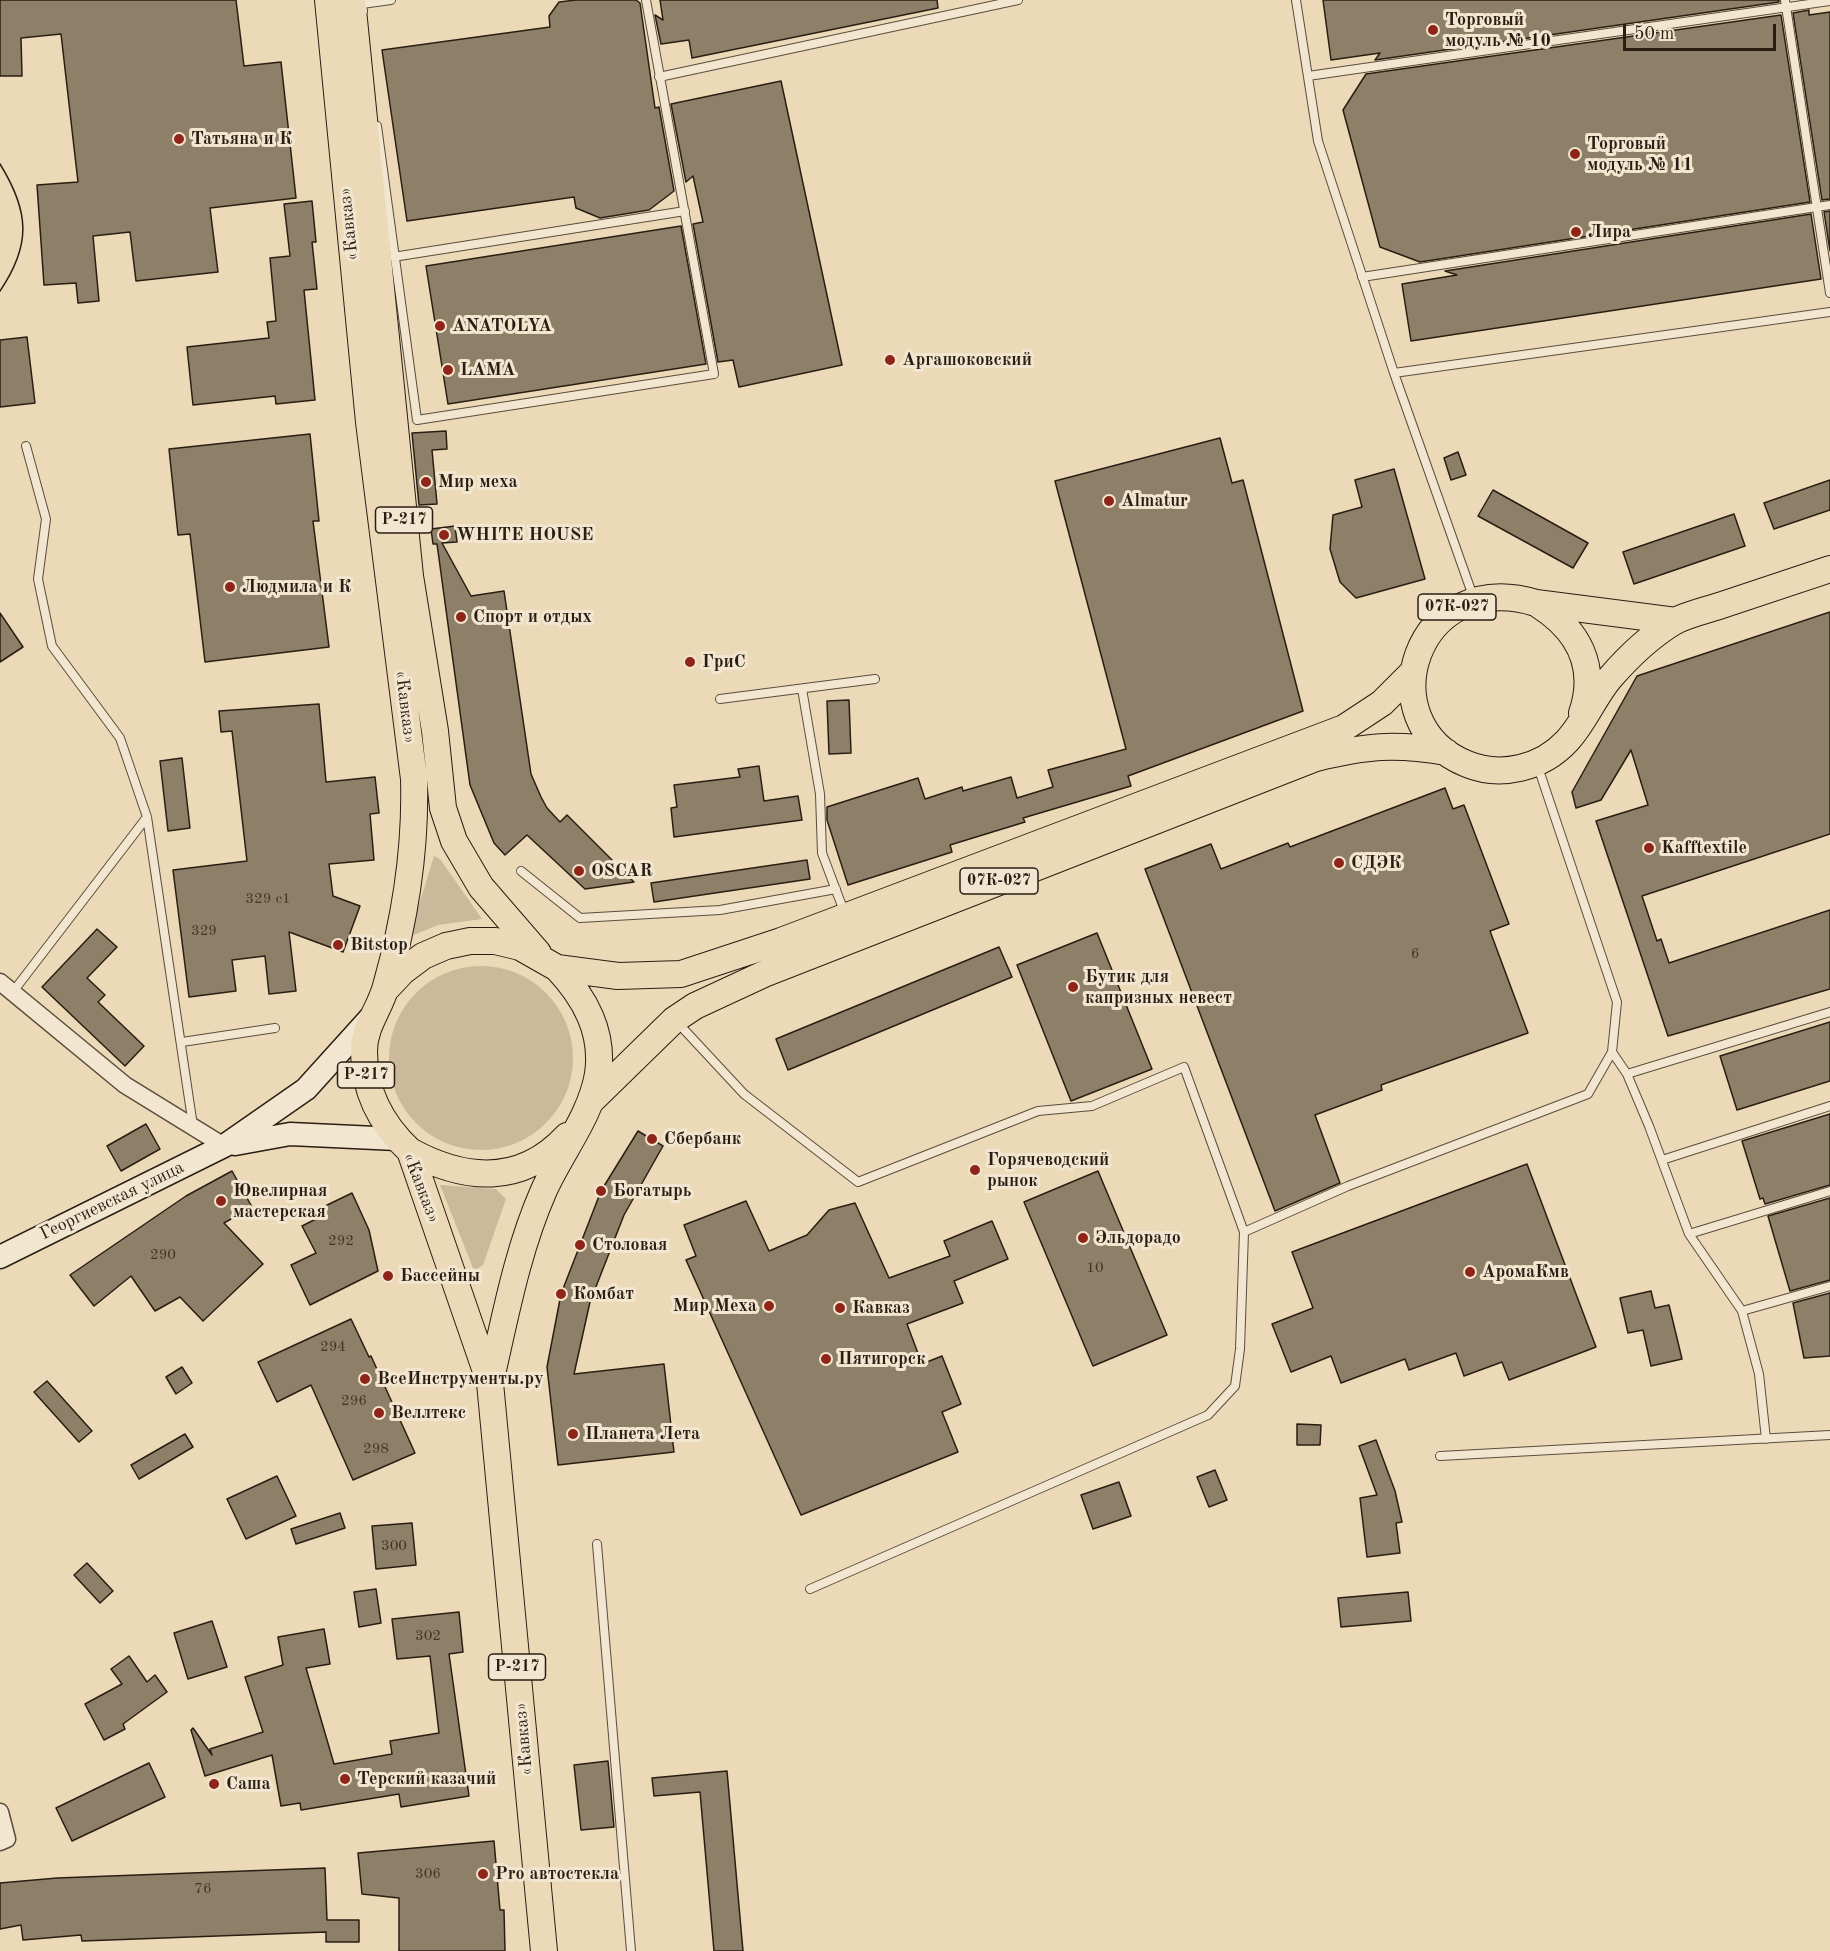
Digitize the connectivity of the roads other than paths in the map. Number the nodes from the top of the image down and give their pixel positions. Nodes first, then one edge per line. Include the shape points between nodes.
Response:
1 (327, 0) edge
2 (391, 0) edge
3 (646, 0) edge
4 (1018, 0) edge
5 (1296, 0) edge
6 (1830, 1) edge
7 (1786, 4) edge
8 (358, 8) edge
9 (1308, 76) junction
10 (659, 77) junction
11 (376, 119) dead end
12 (1830, 205) edge
13 (1817, 207) junction
14 (685, 210) junction
15 (393, 257) junction
16 (1362, 277) junction
17 (1830, 293) edge
18 (1830, 312) edge
19 (1394, 373) junction
20 (26, 446) dead end
21 (1830, 569) edge
22 (1474, 599) junction
23 (1536, 603) junction
24 (1676, 621) junction
25 (1413, 672) junction
26 (875, 679) dead end
27 (802, 689) junction
28 (720, 699) dead end
29 (1579, 724) junction
30 (1446, 752) junction
31 (1537, 763) junction
32 (147, 817) junction
33 (522, 871) dead end
34 (836, 889) junction
35 (846, 917) junction
36 (550, 963) junction
37 (6, 988) edge
38 (386, 989) junction
39 (1830, 1011) edge
40 (372, 1016) junction
41 (674, 1020) junction
42 (275, 1028) dead end
43 (182, 1042) junction
44 (1612, 1052) junction
45 (1627, 1074) junction
46 (590, 1102) junction
47 (1830, 1106) edge
48 (577, 1125) junction
49 (193, 1126) junction
50 (404, 1145) junction
51 (224, 1146) junction
52 (1662, 1160) junction
53 (1830, 1191) edge
54 (1244, 1232) junction
55 (1689, 1234) junction
56 (0, 1257) edge
57 (1830, 1286) edge
58 (1742, 1311) junction
59 (490, 1383) junction
60 (1830, 1435) edge
61 (1766, 1439) junction
62 (1440, 1456) dead end
63 (597, 1544) dead end
64 (810, 1589) dead end
65 (0, 1812) edge
66 (4, 1841) edge
67 (544, 1951) edge
68 (630, 1951) edge

1 - 38 main road, «Кавказ» / Р-217 via 369,422 414,778 415,821 407,888
2 - 8 lane
3 - 10 lane
4 - 10 lane
5 - 9 lane
6 - 7 lane
7 - 9 lane
7 - 13 lane
8 - 36 main road, «Кавказ» / Р-217 via 410,576 443,808 454,841 481,887
9 - 16 lane via 1318,141
10 - 14 lane
11 - 15 lane
12 - 13 lane
13 - 16 lane
13 - 17 lane
14 - 15 lane
14 - 15 lane via 714,374 417,420
16 - 19 lane
18 - 19 lane
19 - 22 lane
20 - 32 lane via 46,519 38,579 52,646 120,738
21 - 24 main road, 07К-027
22 - 23 main road, 07К-027 via 1516,597
22 - 25 main road, 07К-027 via 1440,620 1427,635
23 - 24 main road, 07К-027
23 - 29 main road via 1560,618 1578,641 1587,668 1588,697
24 - 29 main road, 07К-027 via 1633,652
25 - 30 main road via 1413,695 1419,716 1430,736
25 - 35 main road, 07К-027 via 1383,703 1344,728
26 - 27 lane
27 - 28 lane
27 - 34 lane via 820,794 822,853
29 - 31 main road, 07К-027 via 1554,753
30 - 31 main road, 07К-027 via 1466,764 1490,770 1514,770
30 - 41 main road, 07К-027 via 1401,745 1354,749 1316,758 764,974
31 - 44 lane via 1617,1002
32 - 37 lane
32 - 43 lane
33 - 34 lane via 580,918 720,910
34 - 35 lane
35 - 36 main road, 07К-027 via 681,974 618,976
36 - 38 main road via 520,947 470,941 423,956
36 - 46 main road, «Кавказ» / Р-217 via 577,990 591,1016 598,1074
37 - 49 street via 125,1085
38 - 40 main road, «Кавказ» / Р-217
39 - 45 lane
40 - 50 main road, «Кавказ» / Р-217 via 364,1048 366,1081 378,1113
40 - 51 main road via 306,1089
41 - 46 main road, 07К-027
41 - 54 lane via 744,1094 858,1182 1038,1110 1092,1106 1184,1067
42 - 43 lane
43 - 49 lane
44 - 45 lane
44 - 54 lane via 1588,1094 1348,1186
45 - 52 lane
46 - 48 main road, «Кавказ» / Р-217
47 - 52 lane
48 - 50 main road via 556,1148 529,1164 499,1173 468,1174 438,1166
48 - 59 main road, «Кавказ» / Р-217 via 544,1191 522,1251
49 - 51 street
50 - 51 main road via 290,1134
50 - 59 main road, «Кавказ» / Р-217
51 - 56 main road, Георгиевская улица
52 - 55 lane
53 - 55 lane
54 - 64 lane via 1240,1349 1234,1386 1208,1415
55 - 58 lane
57 - 58 lane
58 - 61 lane via 1759,1374
59 - 67 main road, «Кавказ» / Р-217
60 - 61 lane
61 - 62 lane
63 - 68 lane
65 - 66 street

